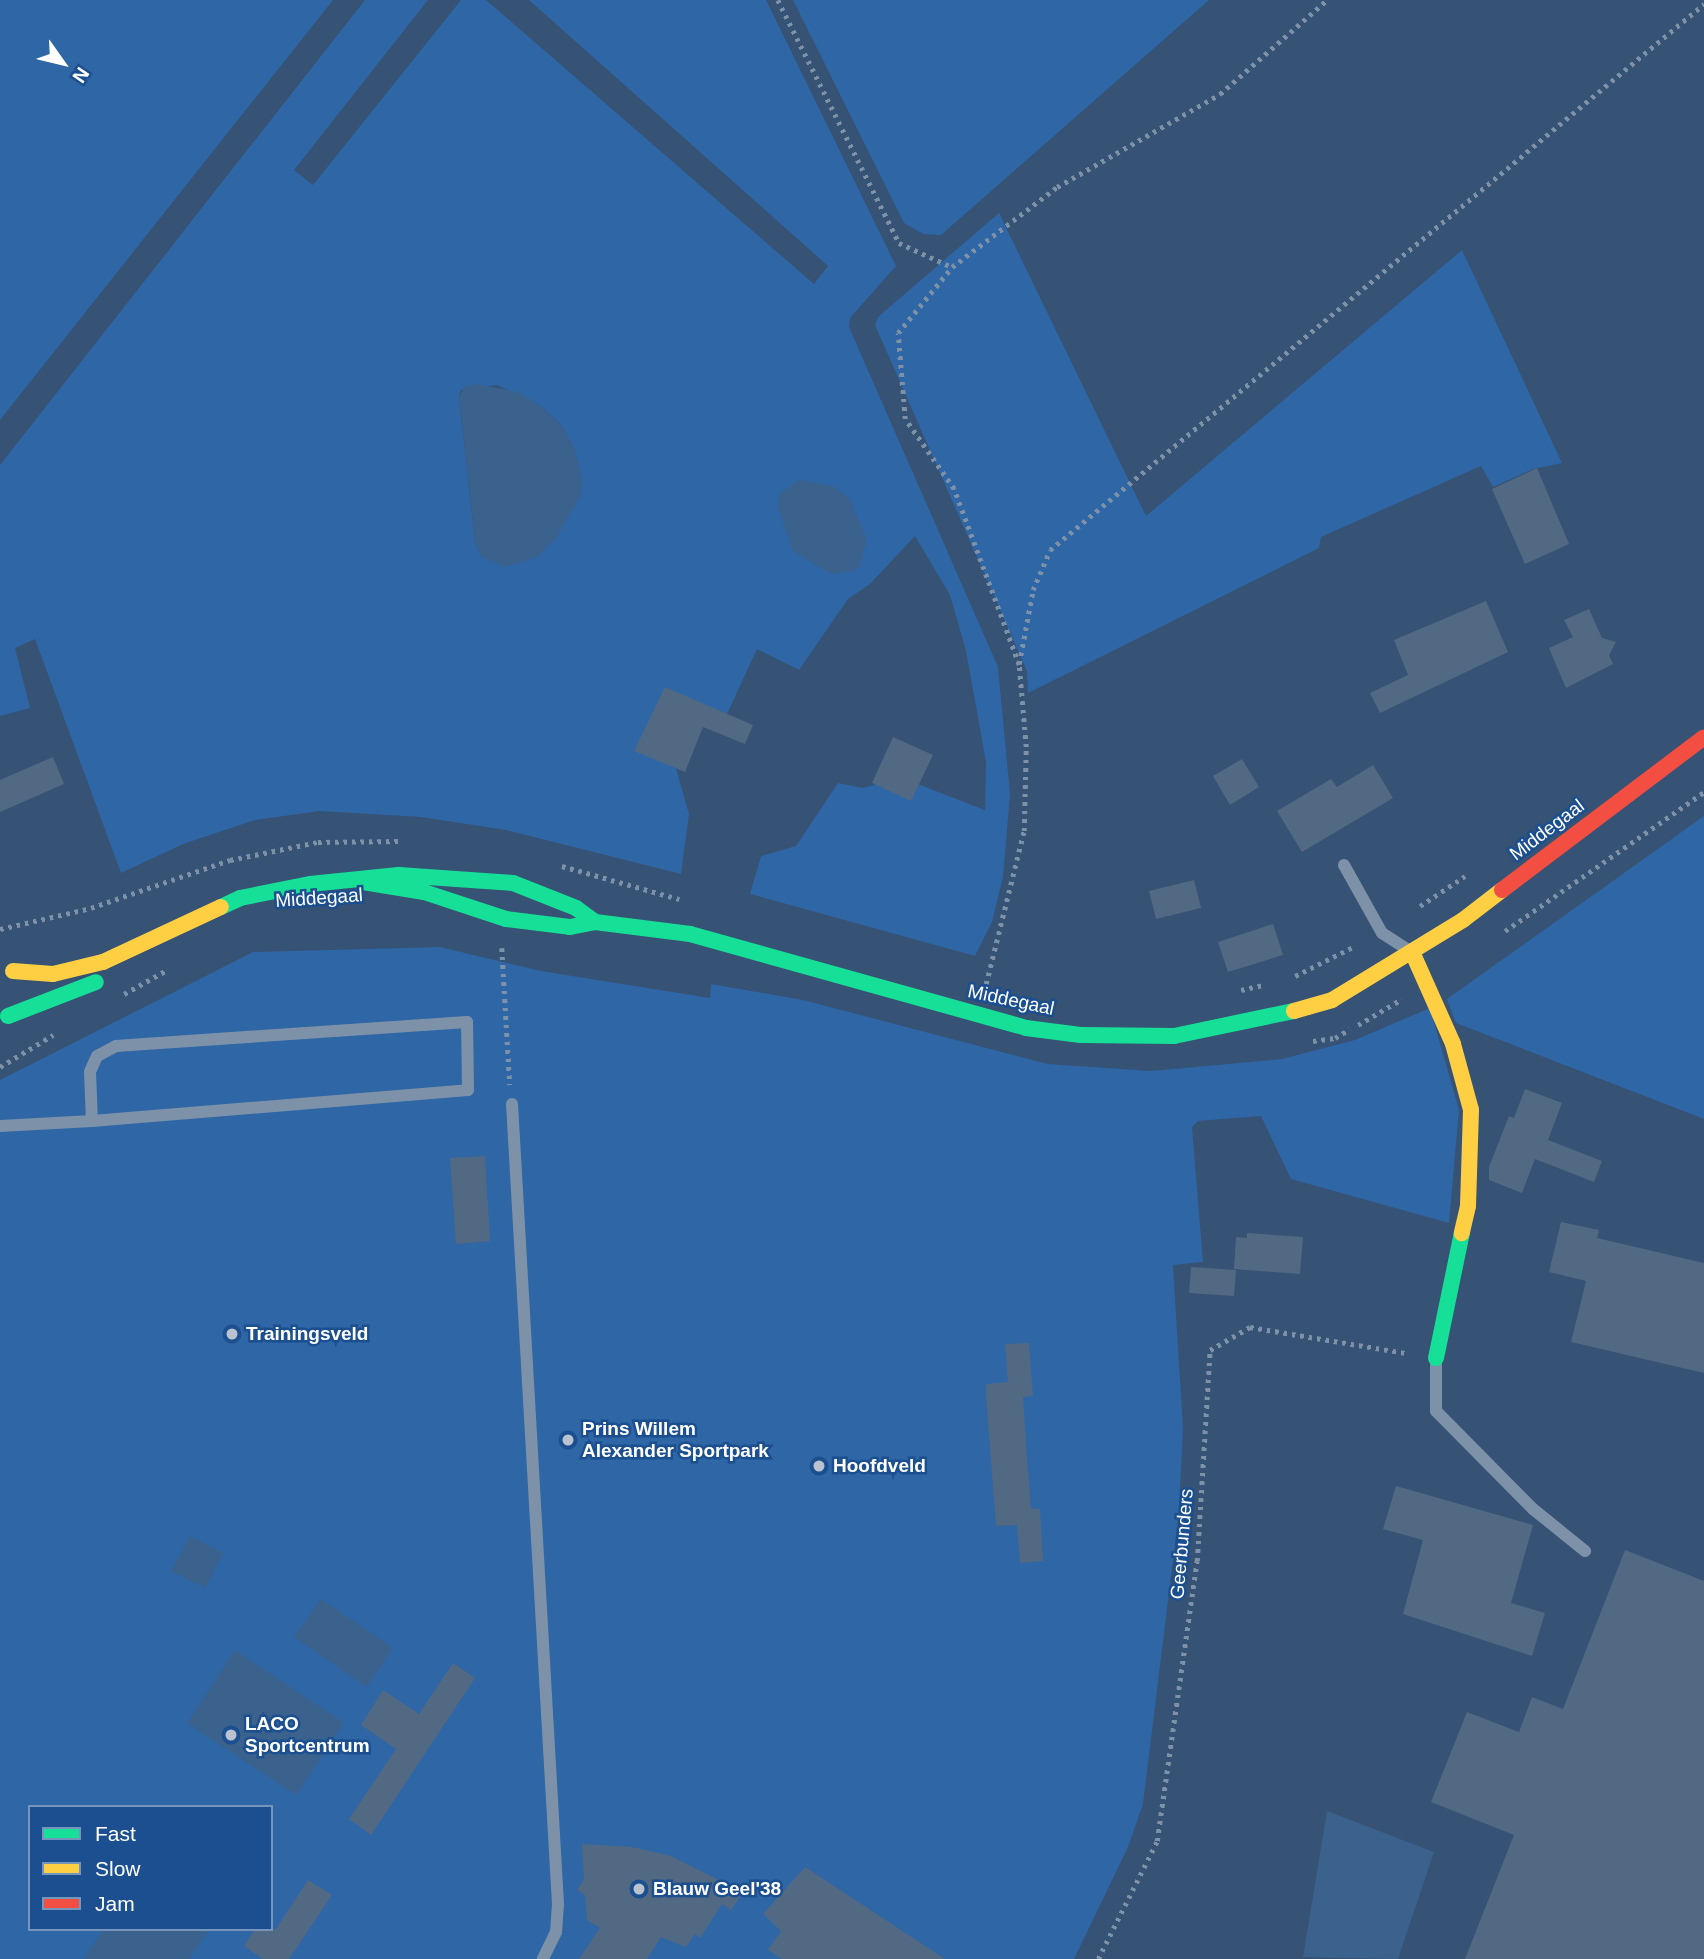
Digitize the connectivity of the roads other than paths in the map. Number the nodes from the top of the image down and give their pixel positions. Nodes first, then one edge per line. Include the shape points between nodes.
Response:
1 (1704, 737) edge
2 (1344, 864) dead end
3 (363, 882) junction
4 (595, 922) junction
5 (162, 938) junction
6 (1413, 954) junction
7 (0, 956) edge
8 (13, 971) junction
9 (4, 1019) edge
10 (512, 1104) road end
11 (92, 1121) junction
12 (0, 1126) edge
13 (1436, 1358) joint
14 (1585, 1551) dead end
15 (542, 1959) edge

1 - 6 street, Middegaal
2 - 6 lane via 1382,933
3 - 4 street, Middegaal via 424,892 506,919 570,927
3 - 4 street, Middegaal via 399,875 513,883 576,908
3 - 5 street, Middegaal via 310,884 240,898
4 - 6 street, Middegaal via 690,934 978,1016 1081,1035 1174,1036 1257,1022 1332,1000
5 - 8 street, Middegaal via 136,944 103,962 65,971 30,975
5 - 9 street, Middegaal via 144,958 111,976
6 - 13 street via 1453,1044 1471,1110 1468,1206
7 - 8 street
8 - 9 street via 17,994
10 - 15 lane via 558,1904 556,1932
11 - 11 lane via 468,1090 467,1022 117,1046 97,1056 90,1072
11 - 12 lane
13 - 14 lane via 1436,1411 1533,1509

